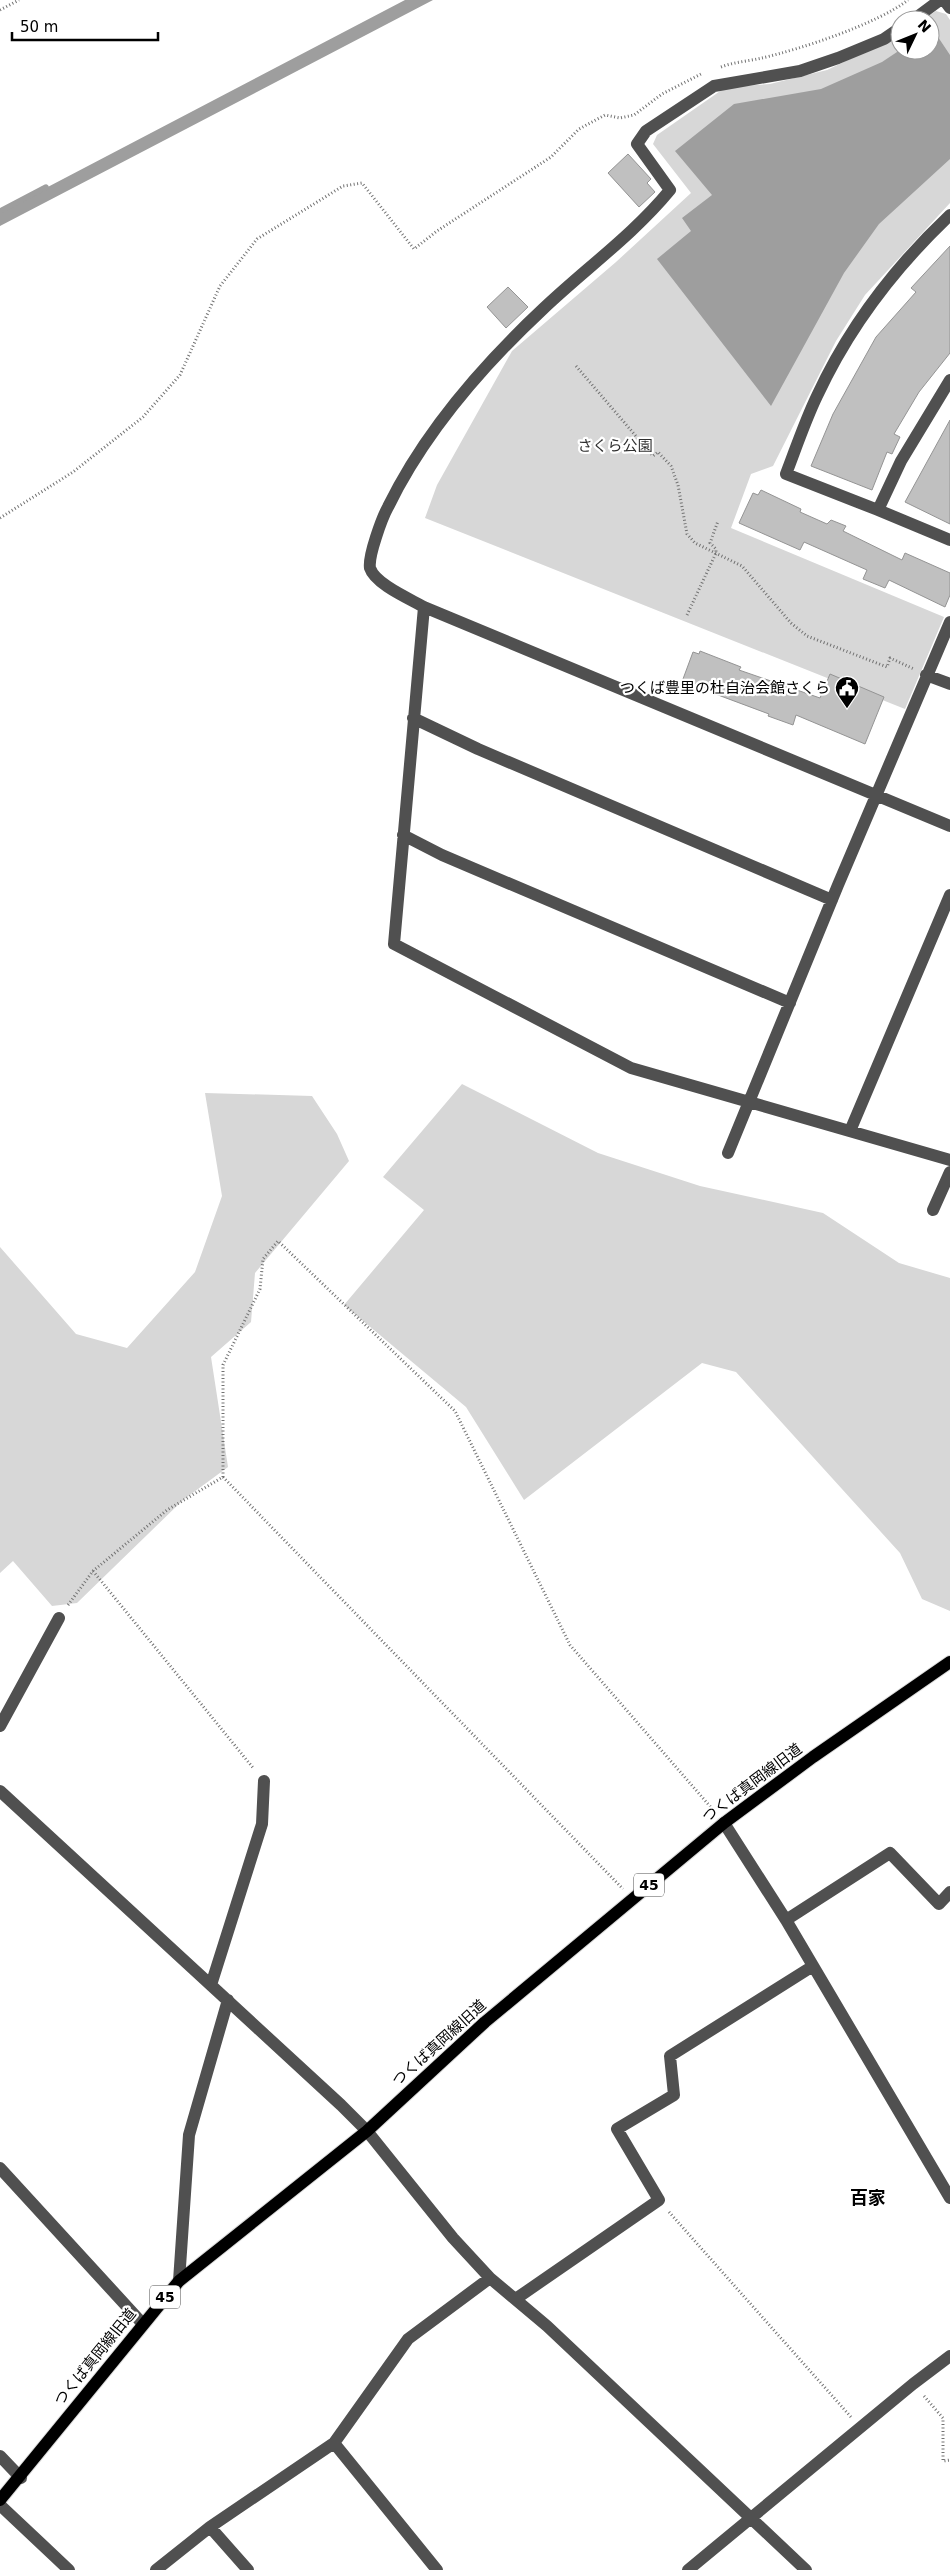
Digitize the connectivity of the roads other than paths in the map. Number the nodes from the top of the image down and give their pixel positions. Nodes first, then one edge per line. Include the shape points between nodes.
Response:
1 (940, 0) edge
2 (944, 0) edge
3 (950, 8) edge
4 (926, 10) edge
5 (890, 34) edge
6 (950, 215) edge
7 (950, 380) edge
8 (878, 510) junction
9 (950, 540) edge
10 (424, 607) junction
11 (950, 622) edge
12 (926, 675) junction
13 (950, 684) edge
14 (413, 718) junction
15 (878, 796) junction
16 (950, 826) edge
17 (403, 835) junction
18 (950, 895) edge
19 (832, 900) junction
20 (790, 1003) junction
21 (749, 1101) junction
22 (850, 1131) junction
23 (728, 1153) dead end
24 (950, 1160) edge
25 (950, 1172) edge
26 (933, 1210) dead end
27 (59, 1618) road end
28 (950, 1662) edge
29 (0, 1726) edge
30 (264, 1781) road end
31 (0, 1791) edge
32 (724, 1823) junction
33 (950, 1892) edge
34 (786, 1920) junction
35 (813, 1966) junction
36 (211, 1985) junction
37 (228, 2000) junction
38 (367, 2131) junction
39 (1, 2171) edge
40 (950, 2198) edge
41 (490, 2278) junction
42 (179, 2281) junction
43 (516, 2298) junction
44 (142, 2324) junction
45 (950, 2356) edge
46 (334, 2443) junction
47 (0, 2456) edge
48 (21, 2478) junction
49 (0, 2500) edge
50 (0, 2505) edge
51 (752, 2518) junction
52 (210, 2527) junction
53 (69, 2570) edge
54 (156, 2570) edge
55 (248, 2570) edge
56 (437, 2570) edge
57 (688, 2570) edge
58 (806, 2570) edge

1 - 4 street
2 - 3 street
5 - 10 street via 800,71 714,86 646,131 637,144 670,190 650,213 542,309 454,403 397,488 379,524 370,566 374,576
6 - 8 street via 886,284 854,328 817,396 786,474
7 - 8 street via 900,461
8 - 9 street
10 - 14 street
10 - 15 street
11 - 12 street
12 - 13 street
12 - 15 street
14 - 17 street
14 - 19 street via 478,749
15 - 16 street
15 - 19 street
17 - 20 street
17 - 21 street via 394,944 631,1068
18 - 22 street
19 - 20 street
20 - 21 street
21 - 22 street
21 - 23 street
22 - 24 street
25 - 26 street
27 - 29 street
28 - 32 main road, つくば真岡線旧道 / 45
30 - 36 street via 262,1824
31 - 36 street
32 - 34 street
32 - 38 main road, つくば真岡線旧道 / 45 via 485,2022
33 - 34 street via 939,1904 890,1853
34 - 35 street
35 - 40 street
35 - 43 street via 670,2056 674,2095 617,2129 659,2200
36 - 37 street
37 - 38 street
37 - 42 street via 189,2135
38 - 41 street via 453,2238
38 - 42 main road, つくば真岡線旧道 / 45
39 - 44 street
41 - 43 street
41 - 46 street via 408,2339
42 - 44 main road, つくば真岡線旧道 / 45
43 - 51 street
44 - 48 main road, つくば真岡線旧道 / 45
45 - 51 street
46 - 52 street
46 - 56 street
47 - 48 street
48 - 49 main road, つくば真岡線旧道 / 45
50 - 53 street
51 - 57 street
51 - 58 street
52 - 54 street
52 - 55 street

